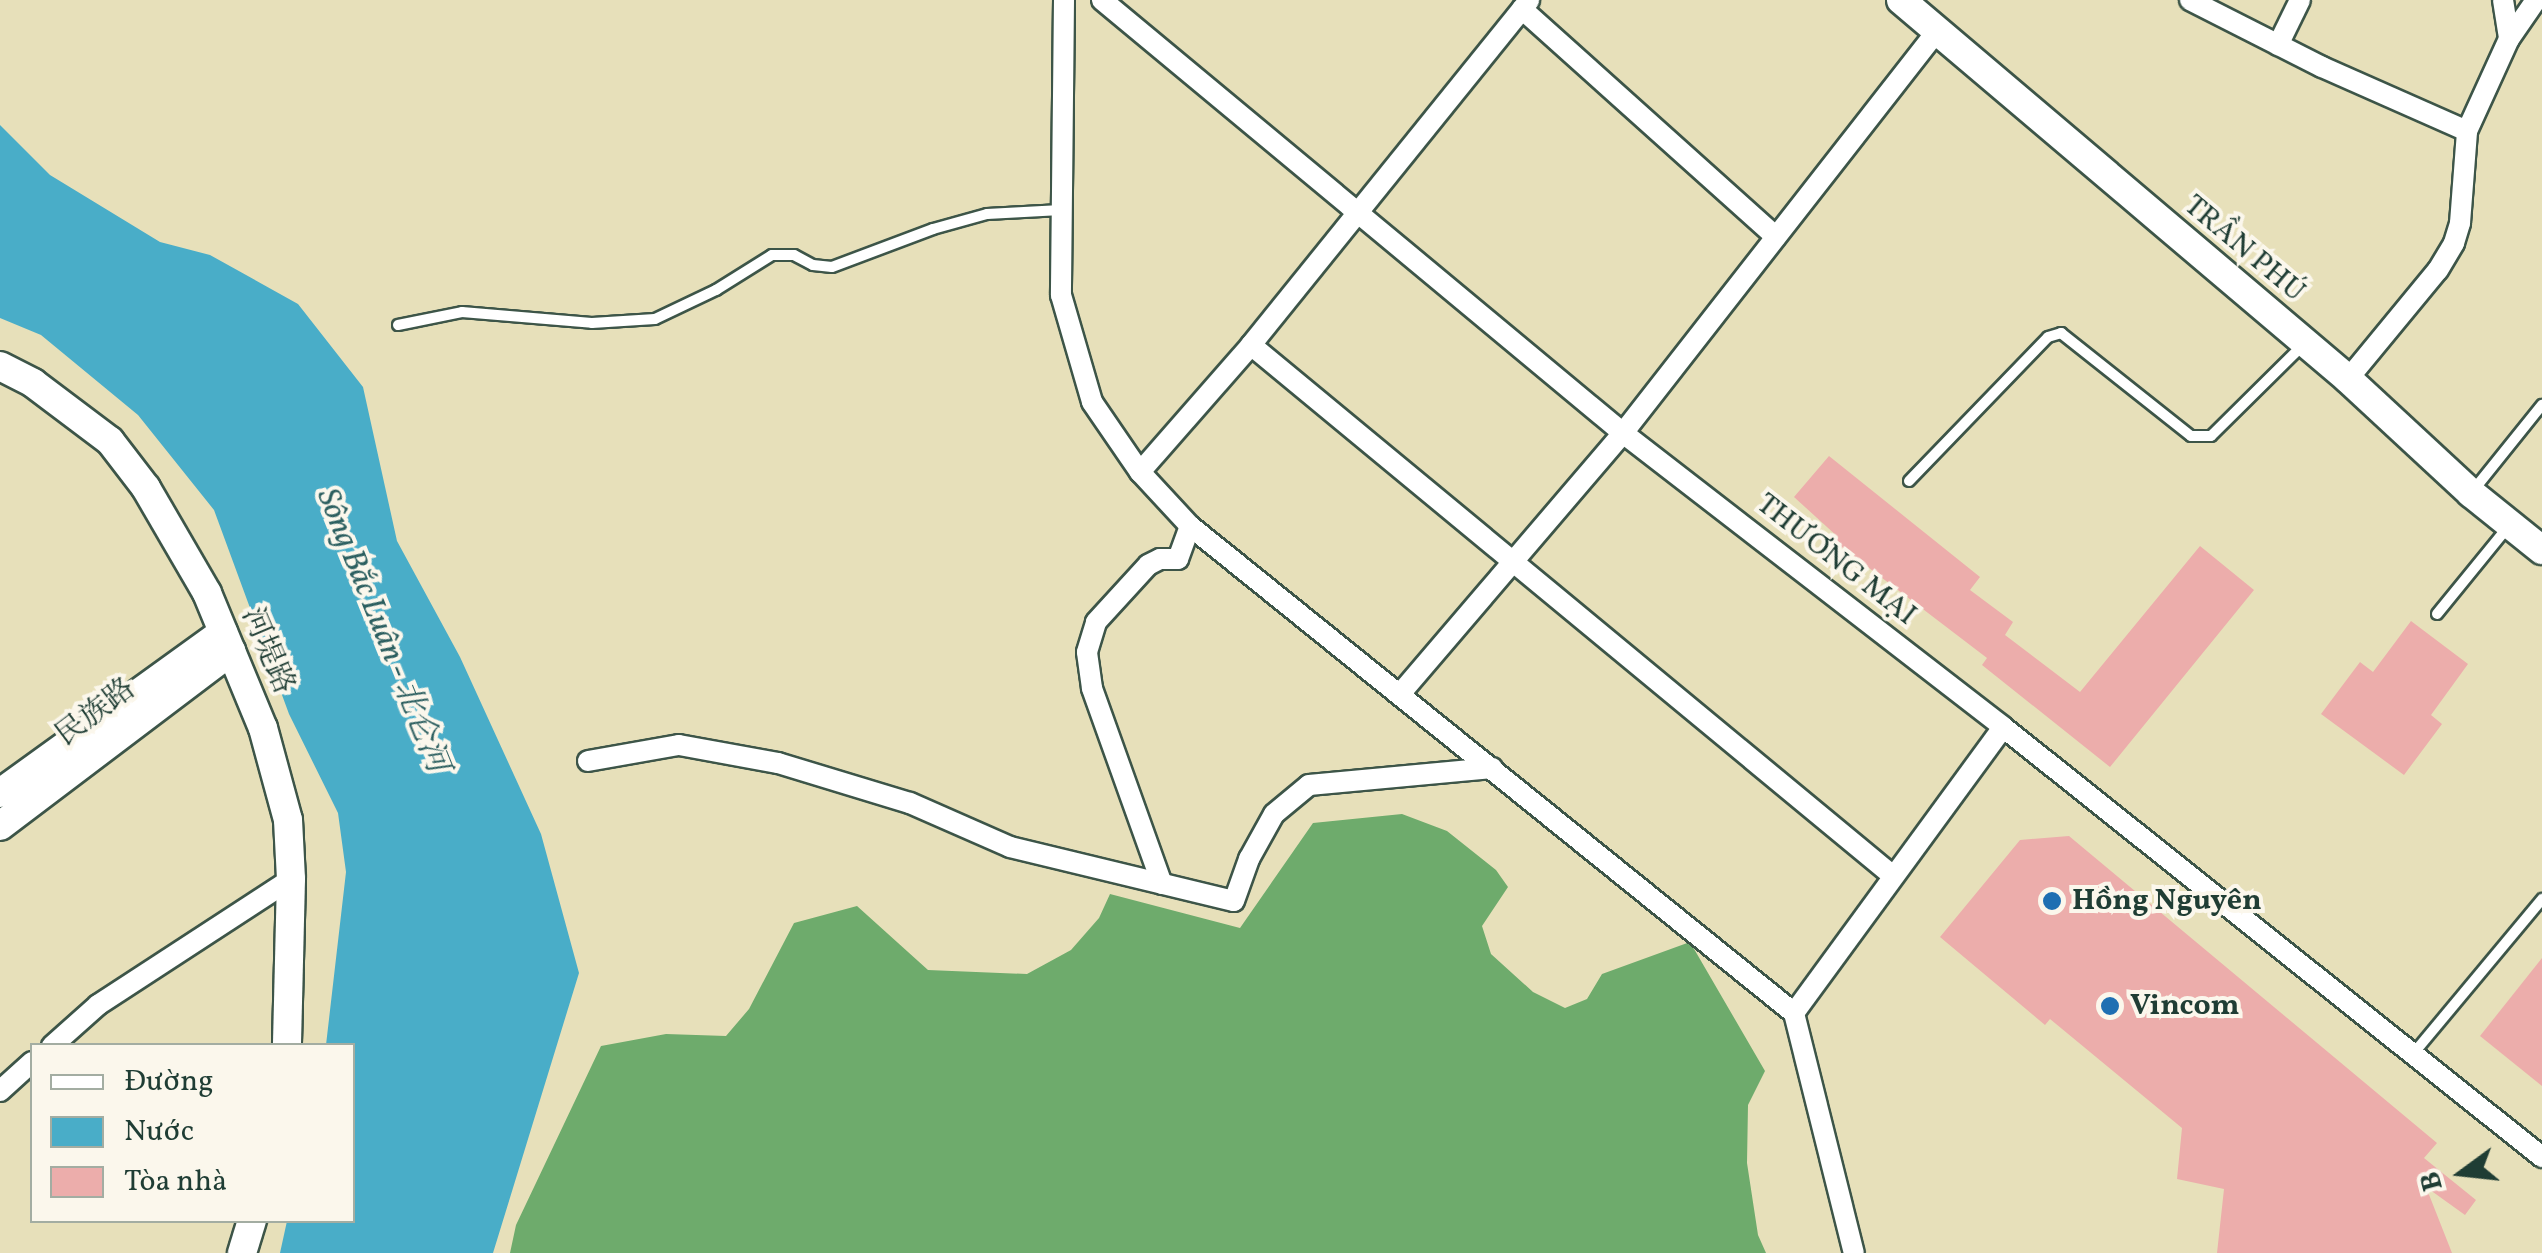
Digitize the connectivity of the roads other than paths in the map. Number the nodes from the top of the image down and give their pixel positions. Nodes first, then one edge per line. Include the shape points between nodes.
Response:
1 (1064, 0) edge
2 (1102, 0) edge
3 (1902, 0) edge
4 (2190, 0) edge
5 (2300, 0) edge
6 (2504, 0) edge
7 (2536, 0) edge
8 (1526, 4) edge
9 (1938, 32) junction
10 (2510, 39) junction
11 (2278, 44) junction
12 (2468, 131) junction
13 (1062, 210) junction
14 (1358, 213) junction
15 (1776, 237) junction
16 (398, 325) dead end
17 (2304, 343) junction
18 (1251, 345) junction
19 (0, 366) edge
20 (2348, 379) junction
21 (2542, 405) edge
22 (1623, 433) junction
23 (1140, 472) junction
24 (1909, 480) dead end
25 (2471, 492) junction
26 (1190, 526) junction
27 (2509, 526) junction
28 (2542, 550) edge
29 (1512, 561) junction
30 (2437, 614) dead end
31 (227, 642) junction
32 (1400, 694) junction
33 (2003, 726) junction
34 (588, 762) dead end
35 (1492, 768) junction
36 (0, 793) edge
37 (0, 826) edge
38 (1894, 876) junction
39 (291, 879) junction
40 (1162, 884) junction
41 (2542, 898) edge
42 (1794, 1013) junction
43 (55, 1043) edge
44 (287, 1043) edge
45 (2413, 1054) junction
46 (30, 1064) edge
47 (0, 1091) edge
48 (2542, 1156) edge
49 (251, 1223) edge
50 (242, 1253) edge
51 (1854, 1253) edge

1 - 13 street
2 - 14 street, THƯƠNG MẠI
3 - 9 street, TRẦN PHÚ
4 - 11 street
5 - 11 street
6 - 10 street
7 - 10 street
8 - 14 street
8 - 15 street
9 - 15 street
9 - 17 street, TRẦN PHÚ
10 - 12 street
11 - 12 street
12 - 20 street via 2454,244
13 - 16 lane via 987,214 832,267 772,255 655,319 592,323 462,312
13 - 23 street via 1061,295 1074,348 1092,402
14 - 18 street
14 - 22 street, THƯƠNG MẠI
15 - 22 street
17 - 20 street, TRẦN PHÚ
17 - 24 lane via 2212,436 2191,436 2061,333 2048,337
18 - 23 street
18 - 29 street
19 - 31 street, 河堤路 via 110,441 208,594
20 - 25 street, TRẦN PHÚ
21 - 25 lane
22 - 29 street
22 - 33 street, THƯƠNG MẠI
23 - 26 street
25 - 27 street, TRẦN PHÚ
26 - 32 street
26 - 40 street via 1178,560 1148,565 1096,622 1087,652 1092,688
27 - 28 street, TRẦN PHÚ
27 - 30 lane
29 - 32 street
29 - 38 street
31 - 36 street, 民族路
31 - 37 street, 民族路
31 - 39 street, 河堤路 via 264,728 288,820
32 - 35 street
33 - 38 street
33 - 45 street, THƯƠNG MẠI
34 - 40 street via 680,745 778,763 910,803 1010,847
35 - 40 street via 1309,785 1274,814 1234,901
35 - 42 street
38 - 42 street
39 - 43 street via 98,1005
39 - 44 street, 河堤路
41 - 45 lane
42 - 51 street
45 - 48 street, THƯƠNG MẠI
46 - 47 street
49 - 50 street

